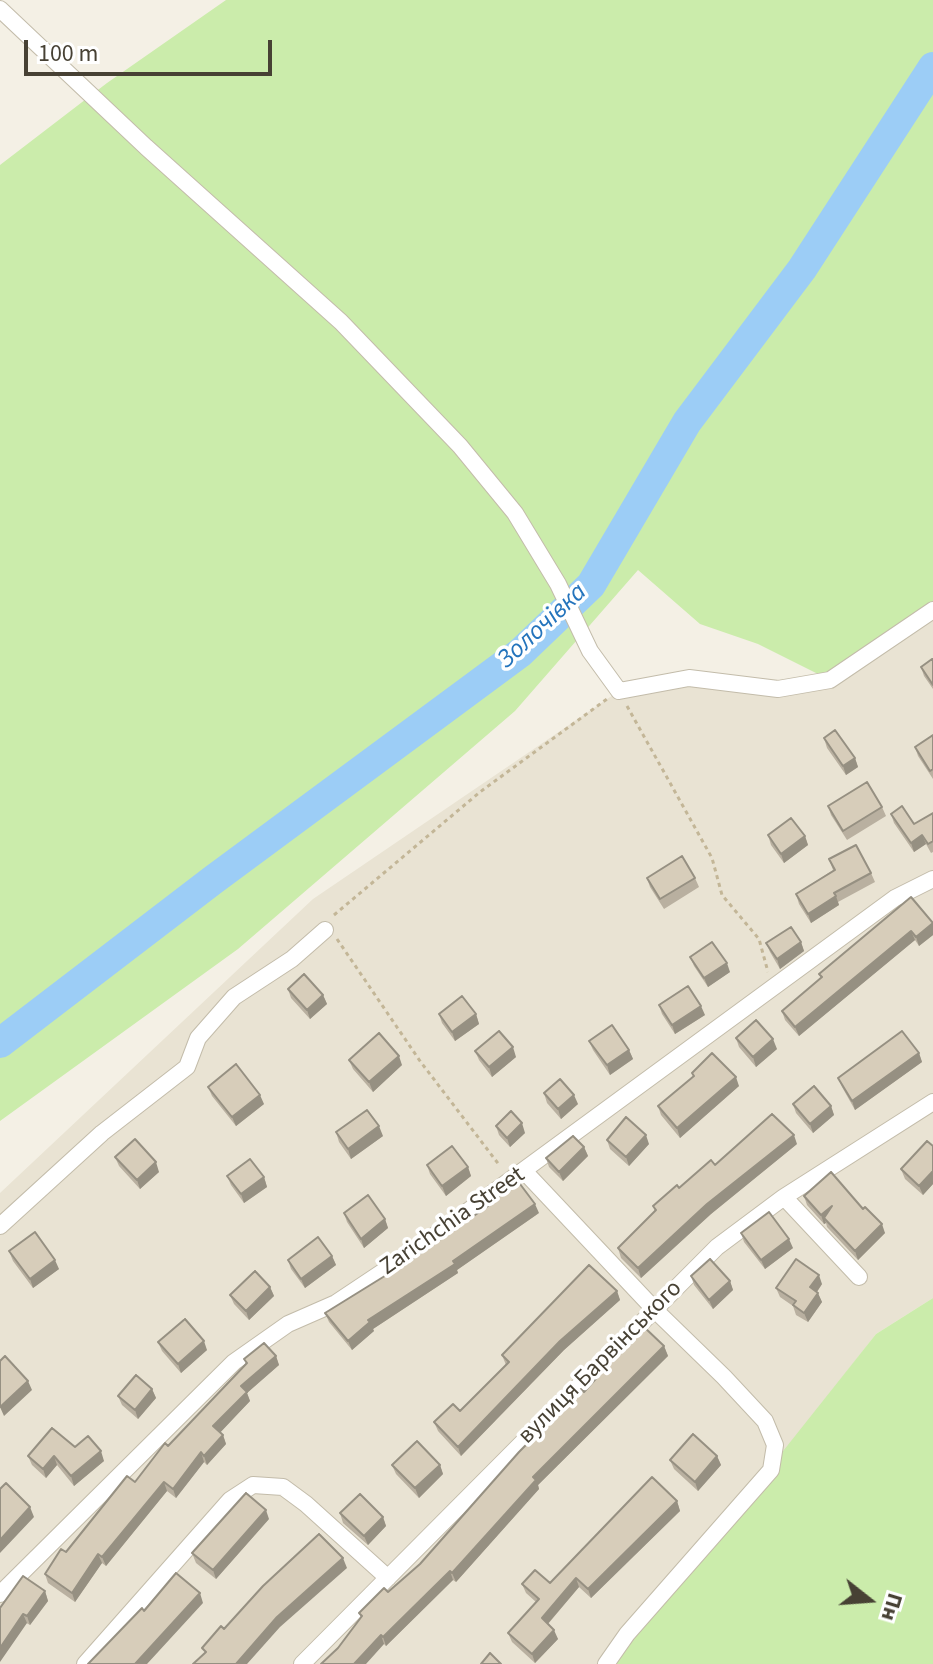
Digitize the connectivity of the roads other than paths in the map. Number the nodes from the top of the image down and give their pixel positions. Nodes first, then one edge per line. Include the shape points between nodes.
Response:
1 (0, 9) edge
2 (933, 610) edge
3 (933, 879) edge
4 (325, 930) road end
5 (933, 1102) edge
6 (518, 1176) junction
7 (784, 1197) junction
8 (0, 1226) edge
9 (859, 1277) dead end
10 (655, 1310) junction
11 (388, 1578) junction
12 (0, 1594) edge
13 (85, 1664) edge
14 (302, 1664) edge
15 (606, 1664) edge

1 - 2 street via 352,333 460,446 515,513 590,651 619,691 689,678 778,689 830,680
3 - 6 street, Zarichchia Street via 895,898
4 - 8 street via 234,997 198,1038 187,1067 102,1133
5 - 7 street, вулиця Барвінського
6 - 10 street
6 - 12 street, Zarichchia Street via 336,1303 288,1324 234,1362
7 - 9 street
7 - 10 street, вулиця Барвінського via 717,1247
10 - 11 street, вулиця Барвінського
10 - 15 street via 765,1421 775,1445 771,1470
11 - 13 street via 283,1487 253,1485 230,1500
11 - 14 street, вулиця Барвінського

